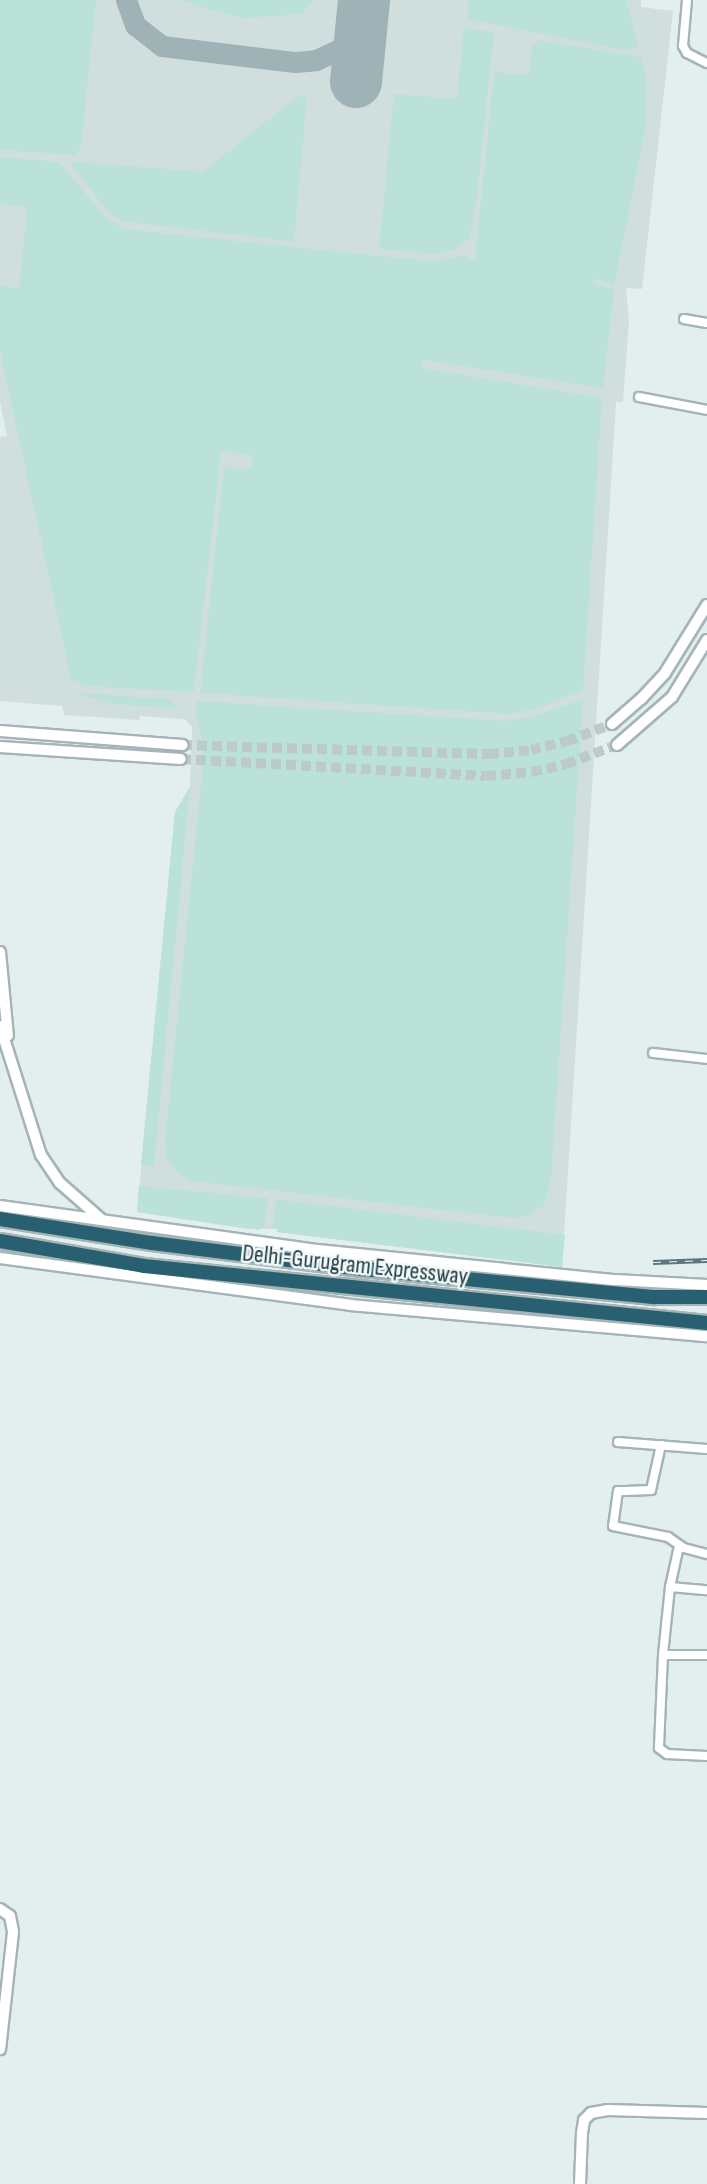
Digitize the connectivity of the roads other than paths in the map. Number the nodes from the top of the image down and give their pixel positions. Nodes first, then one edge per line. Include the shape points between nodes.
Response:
1 (687, 0) edge
2 (707, 63) edge
3 (684, 319) dead end
4 (707, 323) edge
5 (639, 397) dead end
6 (707, 410) edge
7 (707, 605) edge
8 (707, 640) edge
9 (612, 724) tunnel mouth
10 (0, 731) edge
11 (182, 745) tunnel mouth
12 (617, 745) tunnel mouth
13 (0, 747) edge
14 (181, 759) tunnel mouth
15 (0, 952) edge
16 (0, 1026) edge
17 (653, 1053) dead end
18 (707, 1059) edge
19 (20, 1094) junction
20 (0, 1206) edge
21 (100, 1218) junction
22 (0, 1219) edge
23 (0, 1241) edge
24 (0, 1258) edge
25 (707, 1285) edge
26 (707, 1297) edge
27 (707, 1323) edge
28 (707, 1336) edge
29 (618, 1442) dead end
30 (661, 1445) junction
31 (707, 1449) edge
32 (680, 1546) junction
33 (707, 1554) edge
34 (670, 1587) junction
35 (707, 1590) edge
36 (663, 1655) junction
37 (707, 1655) edge
38 (707, 1756) edge
39 (0, 1909) edge
40 (0, 2049) edge
41 (707, 2113) edge
42 (580, 2184) edge

1 - 2 street via 683,46
3 - 4 street
5 - 6 street
7 - 9 main road via 665,673
8 - 12 main road via 672,697
10 - 11 main road
13 - 14 main road
15 - 19 main road
16 - 19 main road
17 - 18 street
19 - 21 main road via 34,1140 49,1169
20 - 21 main road
21 - 25 main road via 308,1249
22 - 26 highway, Delhi-Gurugram Expressway via 362,1269 655,1297
23 - 27 highway, Delhi-Gurugram Expressway via 144,1266
24 - 28 main road via 350,1306
29 - 30 street
30 - 31 street
30 - 32 street via 651,1490 618,1491 613,1524 668,1537
32 - 33 street
32 - 34 street
34 - 35 street
34 - 36 street
36 - 37 street
36 - 38 street via 659,1748 667,1754
39 - 40 street via 10,1916 13,1932
41 - 42 street via 591,2113 584,2120

